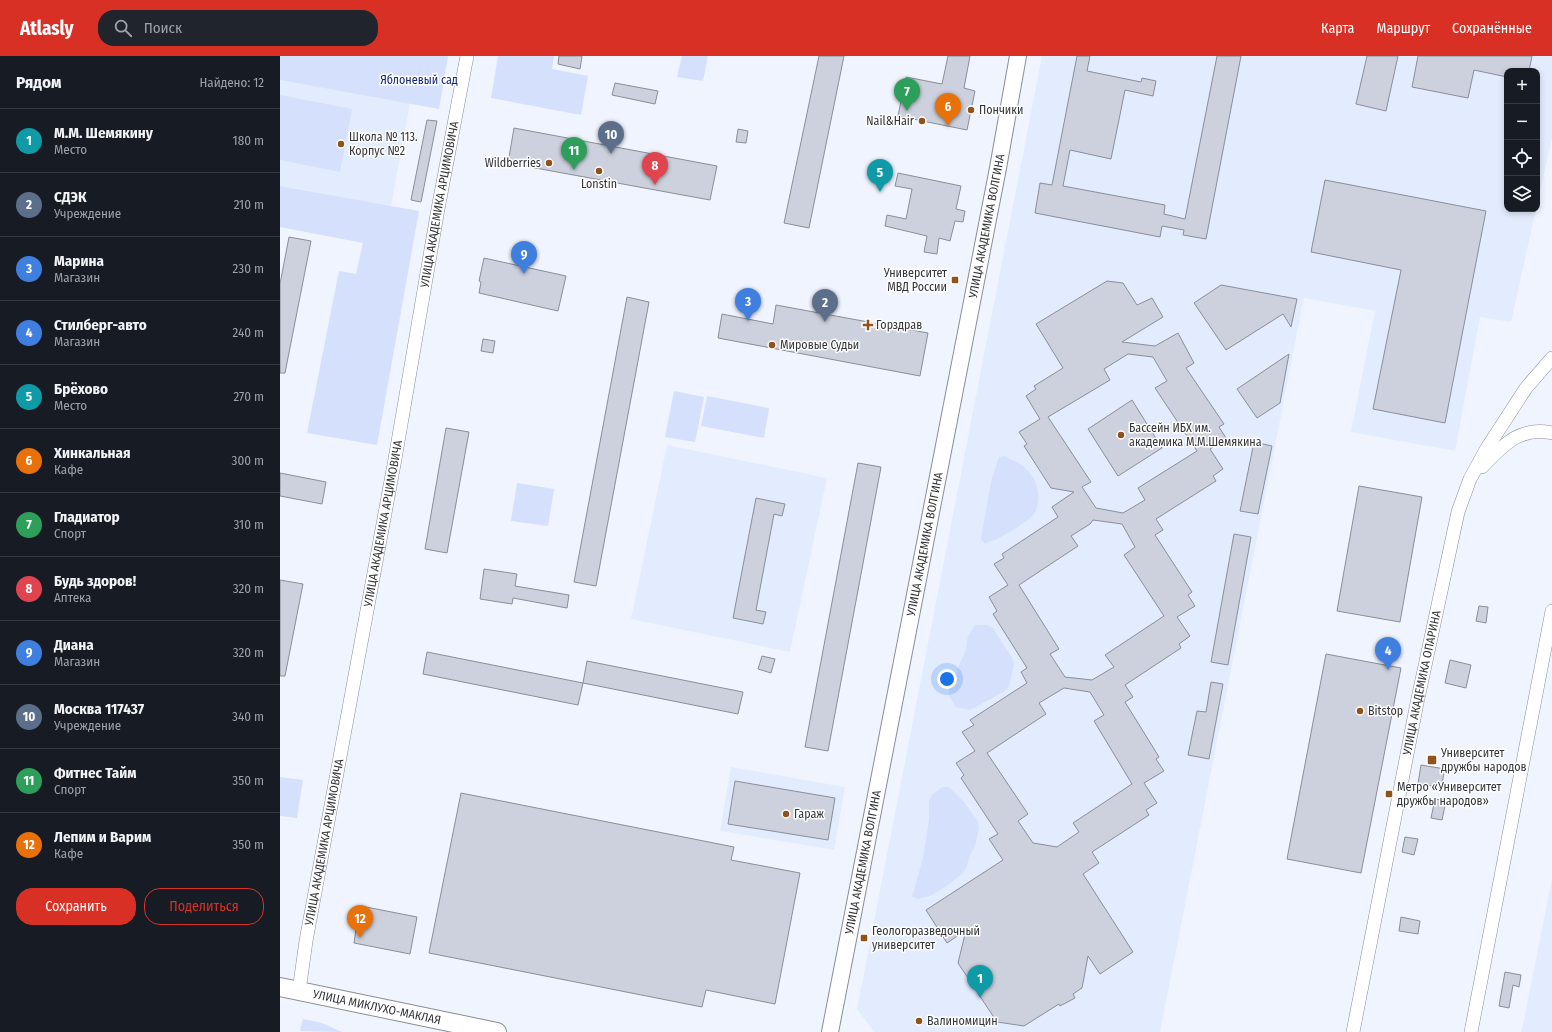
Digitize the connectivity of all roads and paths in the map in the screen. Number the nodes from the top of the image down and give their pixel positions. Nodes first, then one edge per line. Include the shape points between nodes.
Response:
1 (467, 56) edge
2 (1018, 56) edge
3 (1552, 358) edge
4 (1552, 433) edge
5 (1470, 479) junction
6 (1552, 611) edge
7 (280, 987) edge
8 (299, 991) junction
9 (497, 1032) edge
10 (830, 1032) edge
11 (1353, 1032) edge
12 (1471, 1032) edge

1 - 8 street, УЛИЦА АКАДЕМИКА АРЦИМОВИЧА
2 - 10 street, УЛИЦА АКАДЕМИКА ВОЛГИНА
3 - 5 street, УЛИЦА АКАДЕМИКА ОПАРИНА via 1526,388
4 - 5 street via 1524,433 1510,440
5 - 11 street, УЛИЦА АКАДЕМИКА ОПАРИНА via 1458,512 1418,696
6 - 12 street
7 - 8 main road, УЛИЦА МИКЛУХО-МАКЛАЯ
8 - 9 main road, УЛИЦА МИКЛУХО-МАКЛАЯ

